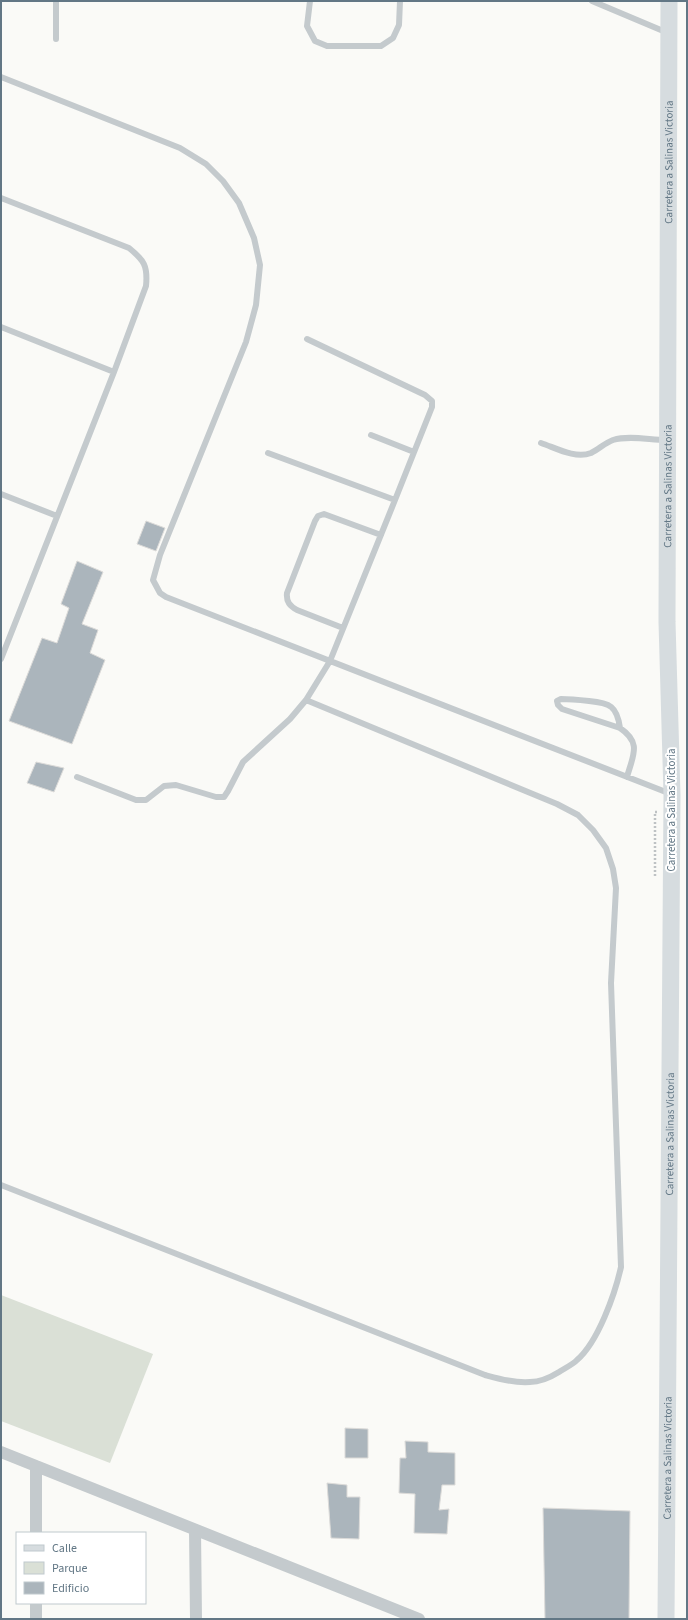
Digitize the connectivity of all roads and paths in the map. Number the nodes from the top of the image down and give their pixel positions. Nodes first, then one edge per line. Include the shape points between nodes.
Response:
1 (56, 1) edge
2 (310, 1) edge
3 (400, 1) edge
4 (592, 1) edge
5 (669, 1) edge
6 (669, 34) junction
7 (56, 39) dead end
8 (1, 77) edge
9 (1, 198) edge
10 (1, 327) edge
11 (307, 339) dead end
12 (114, 372) junction
13 (371, 435) dead end
14 (668, 440) junction
15 (541, 443) dead end
16 (414, 452) junction
17 (268, 453) dead end
18 (1, 494) edge
19 (395, 500) junction
20 (57, 516) junction
21 (381, 536) junction
22 (343, 628) junction
23 (1, 659) edge
24 (330, 661) junction
25 (306, 700) junction
26 (620, 728) junction
27 (78, 777) dead end
28 (627, 777) junction
29 (672, 794) junction
30 (1, 1185) edge
31 (1, 1452) edge
32 (36, 1466) junction
33 (195, 1530) junction
34 (36, 1532) edge
35 (36, 1604) edge
36 (36, 1619) edge
37 (196, 1619) edge
38 (419, 1619) edge
39 (666, 1619) edge

1 - 7 lane
2 - 3 lane via 307,26 315,41 327,46 381,46 393,38 399,25
4 - 6 lane
5 - 6 main road, Carretera a Salinas Victoria
6 - 14 main road, Carretera a Salinas Victoria
8 - 24 lane via 180,148 206,164 239,203 254,238 260,265 256,305 246,342 160,555 153,580 160,593 166,597
9 - 12 lane via 129,248 145,265 146,286
10 - 12 lane
11 - 16 lane via 430,399 432,407
12 - 20 lane
13 - 16 lane
14 - 15 lane via 612,440 584,455
14 - 29 main road, Carretera a Salinas Victoria via 667,622
16 - 19 lane
17 - 19 lane
18 - 20 lane
19 - 21 lane
20 - 23 lane
21 - 22 lane
21 - 22 lane via 324,514 318,516 315,521 286,599 293,608
22 - 24 lane
24 - 25 lane
24 - 28 lane
25 - 27 lane via 290,719 243,762 224,797 176,785 164,786 146,800 136,800
25 - 30 lane via 556,804 578,815 606,848 616,888 611,983 621,1267 617,1285 592,1341 577,1360 553,1376 532,1382 508,1382
26 - 26 lane via 562,709 557,701 561,699 604,702 619,718
26 - 28 lane via 632,739 634,748
28 - 29 lane
29 - 39 main road, Carretera a Salinas Victoria
31 - 32 street
32 - 33 street
32 - 34 street
33 - 37 street
33 - 38 street
35 - 36 street

